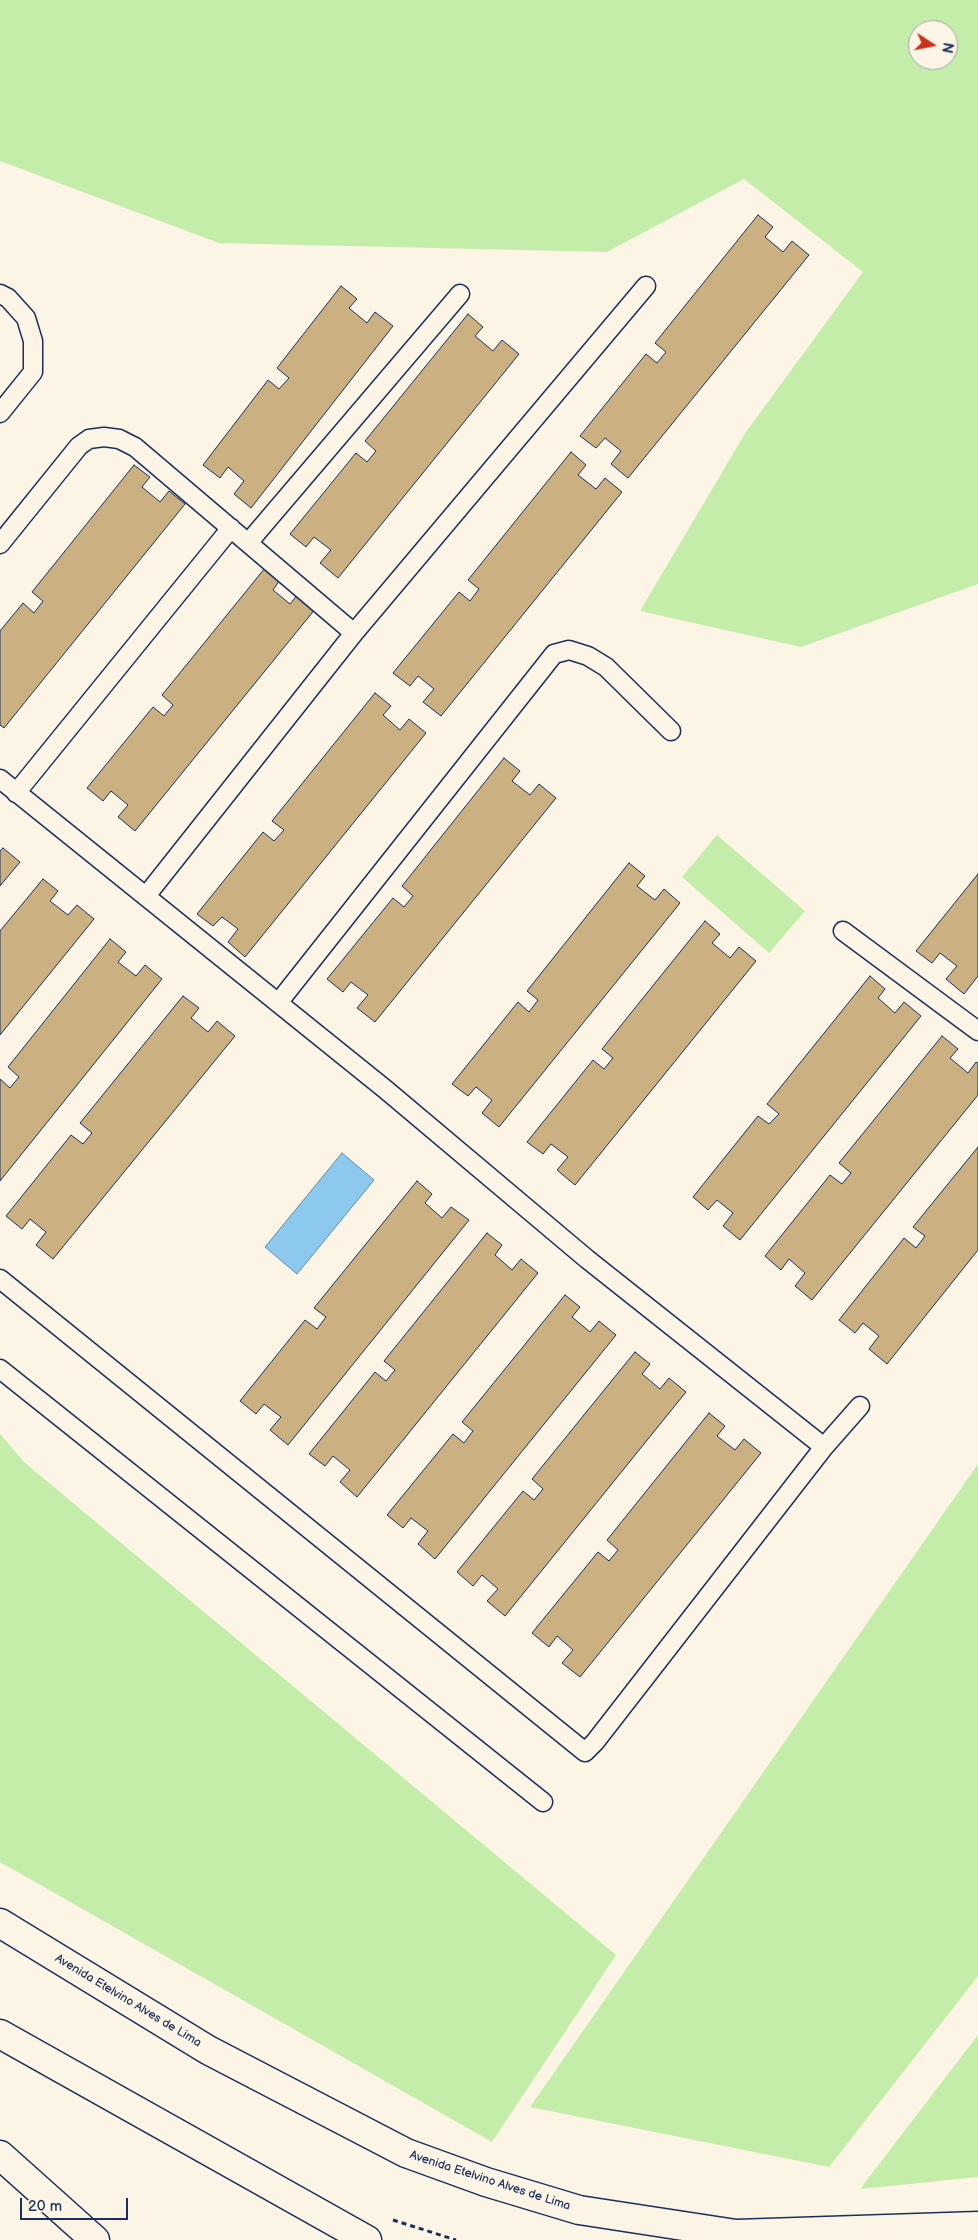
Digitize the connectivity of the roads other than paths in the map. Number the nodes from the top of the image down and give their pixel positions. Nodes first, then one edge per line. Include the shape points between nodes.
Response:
1 (646, 286) dead end
2 (0, 294) edge
3 (460, 294) dead end
4 (0, 414) edge
5 (231, 528) junction
6 (248, 543) junction
7 (0, 544) edge
8 (354, 633) junction
9 (671, 731) dead end
10 (0, 779) edge
11 (16, 792) junction
12 (146, 896) junction
13 (843, 931) dead end
14 (278, 1003) junction
15 (978, 1031) edge
16 (0, 1279) edge
17 (0, 1369) edge
18 (860, 1406) dead end
19 (824, 1447) junction
20 (543, 1802) dead end
21 (0, 1923) edge
22 (0, 2034) edge
23 (0, 2155) edge
24 (978, 2226) edge
25 (96, 2240) edge
26 (367, 2240) edge

1 - 8 lane
2 - 4 lane via 26,318 34,341 33,372
3 - 6 lane
5 - 6 lane
5 - 7 lane via 134,447 119,439 104,437 89,439 79,446
5 - 11 lane
6 - 8 lane
8 - 12 lane
9 - 14 lane via 606,667 569,650 554,654
10 - 11 lane
11 - 12 lane
12 - 14 lane
13 - 15 lane
14 - 19 lane via 587,1259
16 - 19 lane via 585,1752
17 - 20 lane
18 - 19 lane
21 - 24 main road, Avenida Etelvino Alves de Lima via 208,2050 406,2153 495,2185 579,2210 736,2234
22 - 26 main road
23 - 25 main road

